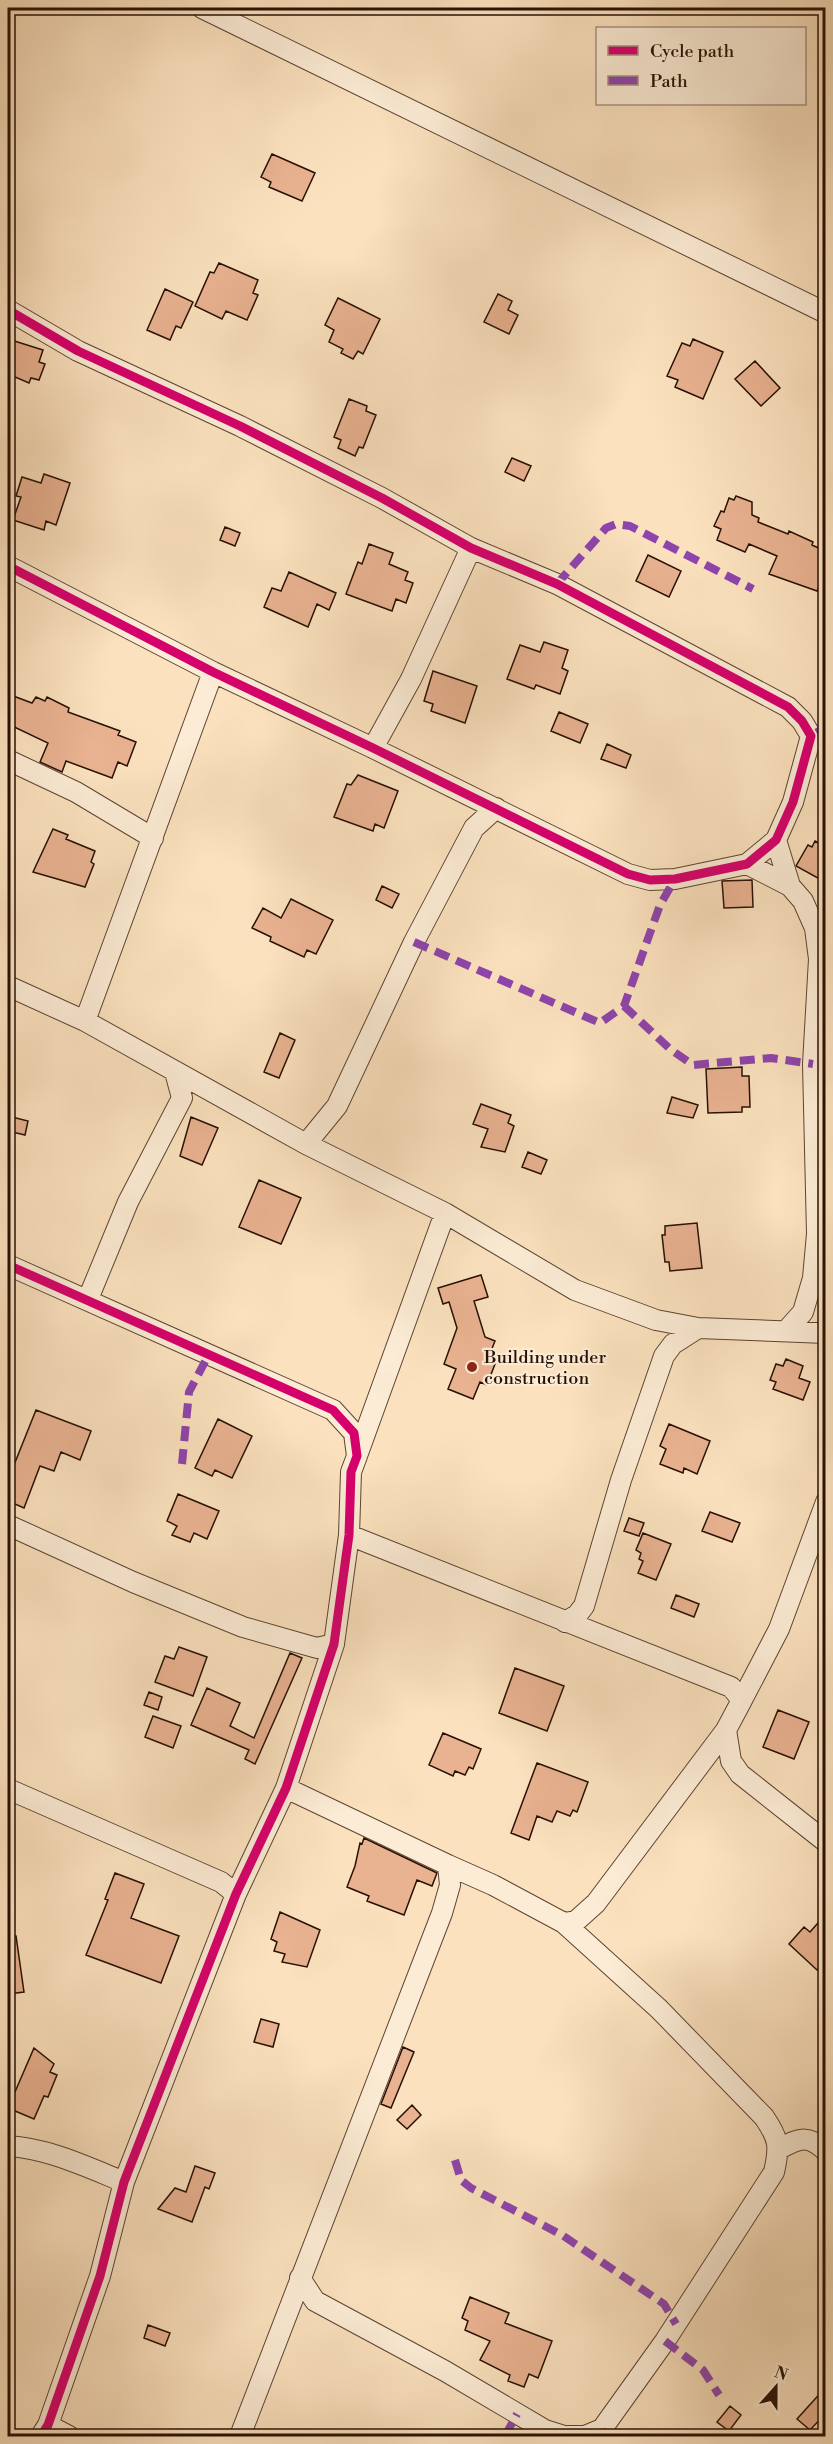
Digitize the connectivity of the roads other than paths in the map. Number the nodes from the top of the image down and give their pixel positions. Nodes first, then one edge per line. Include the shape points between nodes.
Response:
1 (202, 8) edge
2 (8, 310) edge
3 (825, 313) edge
4 (471, 548) junction
5 (8, 566) edge
6 (213, 672) junction
7 (374, 748) junction
8 (8, 760) edge
9 (474, 798) junction
10 (496, 808) junction
11 (474, 828) junction
12 (153, 838) junction
13 (776, 840) junction
14 (747, 864) junction
15 (790, 886) junction
16 (8, 986) edge
17 (85, 1021) junction
18 (175, 1072) junction
19 (820, 1133) edge
20 (306, 1144) junction
21 (445, 1213) junction
22 (8, 1265) edge
23 (88, 1299) junction
24 (656, 1320) junction
25 (698, 1328) junction
26 (786, 1331) junction
27 (825, 1333) edge
28 (664, 1356) junction
29 (357, 1456) junction
30 (825, 1502) edge
31 (8, 1525) edge
32 (349, 1535) junction
33 (565, 1622) junction
34 (334, 1644) junction
35 (742, 1701) junction
36 (726, 1731) junction
37 (286, 1788) junction
38 (8, 1789) edge
39 (825, 1842) edge
40 (448, 1865) junction
41 (236, 1894) junction
42 (564, 1923) junction
43 (8, 2146) edge
44 (779, 2150) junction
45 (825, 2151) edge
46 (124, 2182) junction
47 (300, 2278) junction
48 (315, 2301) junction
49 (283, 2321) junction
50 (44, 2431) edge
51 (69, 2436) edge
52 (240, 2436) edge
53 (566, 2436) edge

1 - 3 street
2 - 4 street via 78,351 240,426
4 - 7 street via 411,679
4 - 13 street via 557,584 788,707 811,736 793,802
5 - 6 street
6 - 7 street
6 - 12 street
7 - 9 street
8 - 12 street via 76,792
9 - 10 street
9 - 11 street
10 - 11 street
10 - 14 street via 628,874 650,880 675,879
11 - 20 street via 414,942 337,1106
12 - 17 street
13 - 14 street
13 - 15 street
14 - 15 street
15 - 19 street via 803,901 815,928 819,958 813,1064
16 - 17 street
17 - 18 street
18 - 20 street
18 - 23 street via 182,1098 128,1202
19 - 26 street via 813,1278 803,1312
20 - 21 street
21 - 24 street via 575,1290
21 - 29 street
22 - 23 street
23 - 29 street via 333,1410 354,1433
24 - 25 street
24 - 28 street
25 - 26 street
25 - 28 street via 673,1344
26 - 27 street
28 - 33 street via 621,1480 584,1606
29 - 32 street via 351,1472
30 - 35 street via 779,1629
31 - 34 street via 243,1627 317,1648
32 - 33 street
32 - 34 street
33 - 35 street via 731,1687
34 - 37 street
35 - 36 street
36 - 39 street via 731,1761 740,1774
36 - 42 street via 596,1903 576,1922
37 - 40 street
37 - 41 street
38 - 41 street via 221,1882
40 - 42 street
40 - 47 street via 450,1885 442,1912
41 - 46 street
42 - 44 street via 659,2009 756,2109 775,2134
43 - 46 street via 81,2164
44 - 45 street via 799,2139 809,2139
44 - 53 street via 774,2172 671,2333 602,2429 585,2436
46 - 50 street via 100,2276
47 - 48 street
47 - 49 street
48 - 49 street
48 - 53 street via 545,2430
49 - 52 street
50 - 51 street

